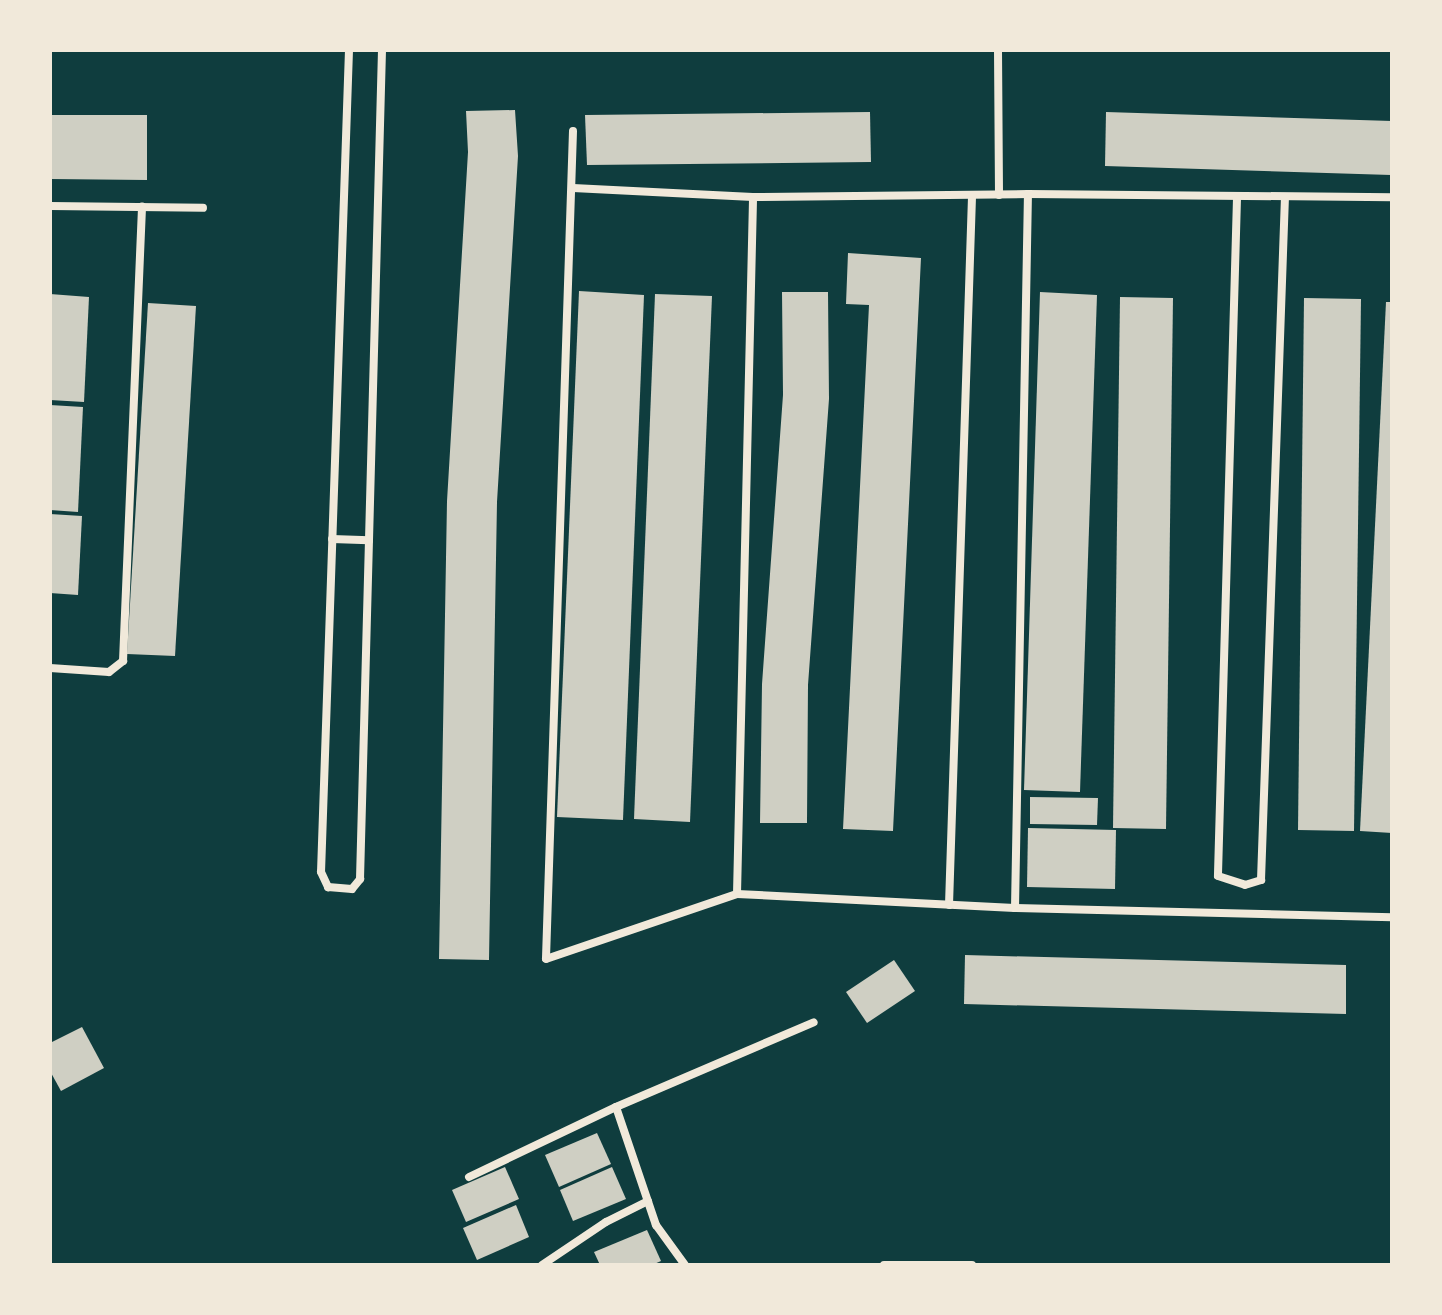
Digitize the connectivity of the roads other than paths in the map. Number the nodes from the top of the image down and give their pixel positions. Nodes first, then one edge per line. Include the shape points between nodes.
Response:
1 (349, 50) edge
2 (382, 50) edge
3 (998, 50) edge
4 (573, 131) dead end
5 (573, 188) junction
6 (1028, 194) junction
7 (972, 195) junction
8 (999, 195) junction
9 (753, 197) junction
10 (1285, 197) junction
11 (1392, 197) edge
12 (1237, 198) junction
13 (50, 206) edge
14 (142, 206) junction
15 (203, 208) dead end
16 (332, 539) junction
17 (369, 540) junction
18 (50, 668) edge
19 (737, 894) junction
20 (949, 905) junction
21 (1015, 908) junction
22 (1392, 917) edge
23 (814, 1022) dead end
24 (616, 1107) junction
25 (469, 1177) dead end
26 (648, 1201) junction
27 (542, 1265) edge
28 (685, 1265) edge
29 (884, 1265) edge
30 (972, 1265) edge

1 - 16 street
2 - 17 street
3 - 8 street
4 - 5 street
5 - 9 street
5 - 19 street via 546,959
6 - 8 street
6 - 12 street
6 - 21 street
7 - 8 street
7 - 9 street
7 - 20 street
9 - 19 street
10 - 11 street
10 - 12 street
10 - 12 street via 1261,880 1245,885 1218,876
13 - 14 street
14 - 15 street
14 - 18 street via 123,661 109,672
16 - 17 street
16 - 17 street via 321,872 328,887 352,889 360,879
19 - 20 street
20 - 21 street
21 - 22 street
23 - 24 street
24 - 25 street
24 - 26 street
26 - 27 street
26 - 28 street via 656,1225
29 - 30 street

